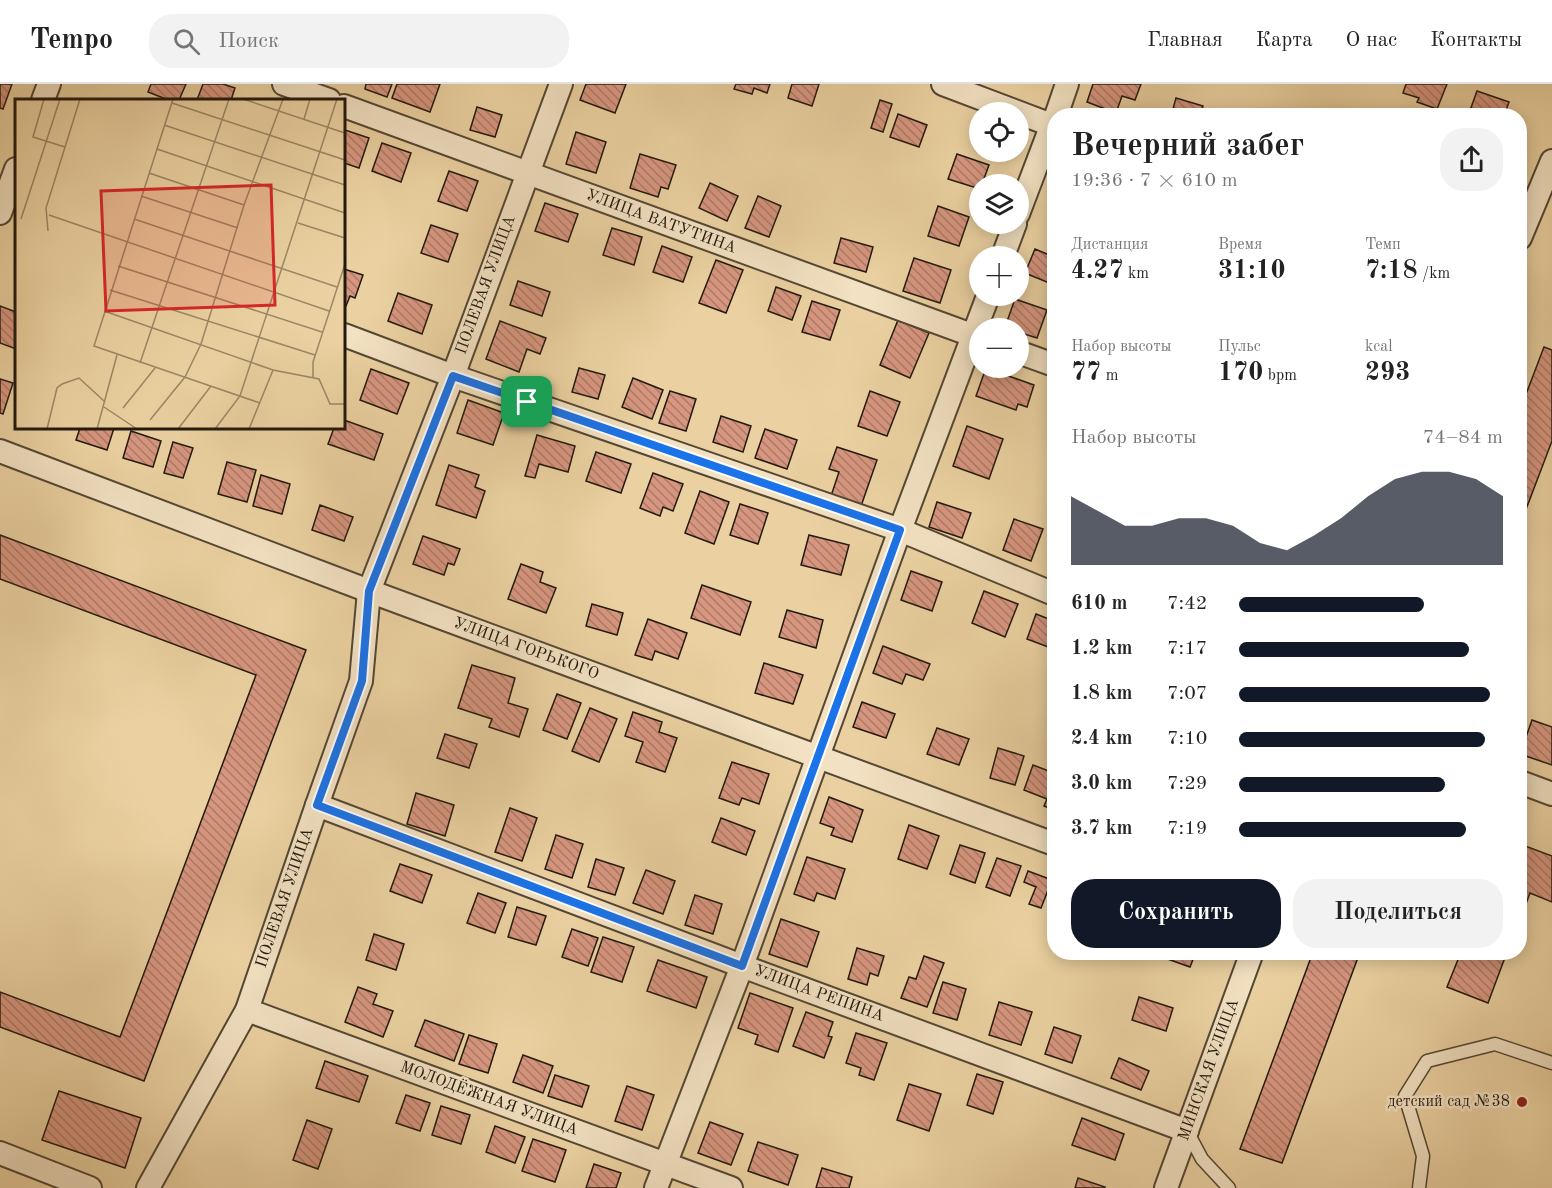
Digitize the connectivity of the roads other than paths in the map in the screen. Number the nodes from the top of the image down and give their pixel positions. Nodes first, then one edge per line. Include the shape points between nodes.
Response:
1 (49, 84) edge
2 (284, 84) edge
3 (561, 84) edge
4 (943, 84) edge
5 (1067, 84) edge
6 (43, 99) edge
7 (326, 99) edge
8 (345, 106) edge
9 (1059, 108) edge
10 (1047, 120) edge
11 (1047, 140) edge
12 (1552, 161) edge
13 (15, 173) edge
14 (527, 173) junction
15 (1029, 186) edge
16 (5, 210) edge
17 (1527, 221) edge
18 (969, 334) edge
19 (345, 335) edge
20 (969, 355) edge
21 (1029, 356) edge
22 (1047, 362) edge
23 (453, 376) junction
24 (0, 451) edge
25 (900, 530) junction
26 (369, 591) junction
27 (1047, 591) edge
28 (817, 756) junction
29 (1527, 785) edge
30 (1552, 794) edge
31 (317, 805) junction
32 (1047, 841) edge
33 (1249, 960) edge
34 (742, 966) junction
35 (247, 1010) junction
36 (1552, 1063) edge
37 (1187, 1131) junction
38 (0, 1154) edge
39 (666, 1164) junction
40 (90, 1188) edge
41 (148, 1188) edge
42 (656, 1188) edge
43 (731, 1188) edge
44 (1166, 1188) edge
45 (1229, 1188) edge
46 (1419, 1188) edge

1 - 6 street
2 - 7 street
3 - 14 street, ПОЛЕВАЯ УЛИЦА
4 - 10 street
5 - 9 street
8 - 14 street, УЛИЦА ВАТУТИНА
11 - 15 street
12 - 17 street
13 - 16 street
14 - 18 street, УЛИЦА ВАТУТИНА
14 - 23 street, ПОЛЕВАЯ УЛИЦА
19 - 23 street
20 - 25 street
21 - 22 street
23 - 25 street
23 - 26 street, ПОЛЕВАЯ УЛИЦА
24 - 26 street, УЛИЦА ГОРЬКОГО
25 - 27 street
25 - 28 street
26 - 28 street, УЛИЦА ГОРЬКОГО
26 - 31 street, ПОЛЕВАЯ УЛИЦА via 362,681
28 - 32 street, УЛИЦА ГОРЬКОГО
28 - 34 street
29 - 30 street
31 - 34 street, УЛИЦА РЕПИНА
31 - 35 street, ПОЛЕВАЯ УЛИЦА
33 - 37 street, МИНСКАЯ УЛИЦА
34 - 37 street, УЛИЦА РЕПИНА
34 - 39 street
35 - 39 street, МОЛОДЁЖНАЯ УЛИЦА
35 - 41 street, ПОЛЕВАЯ УЛИЦА
36 - 46 lane via 1495,1044 1427,1061 1405,1096 1423,1156
37 - 44 street, МИНСКАЯ УЛИЦА
37 - 45 lane via 1202,1159
38 - 40 street
39 - 42 street
39 - 43 street, МОЛОДЁЖНАЯ УЛИЦА

